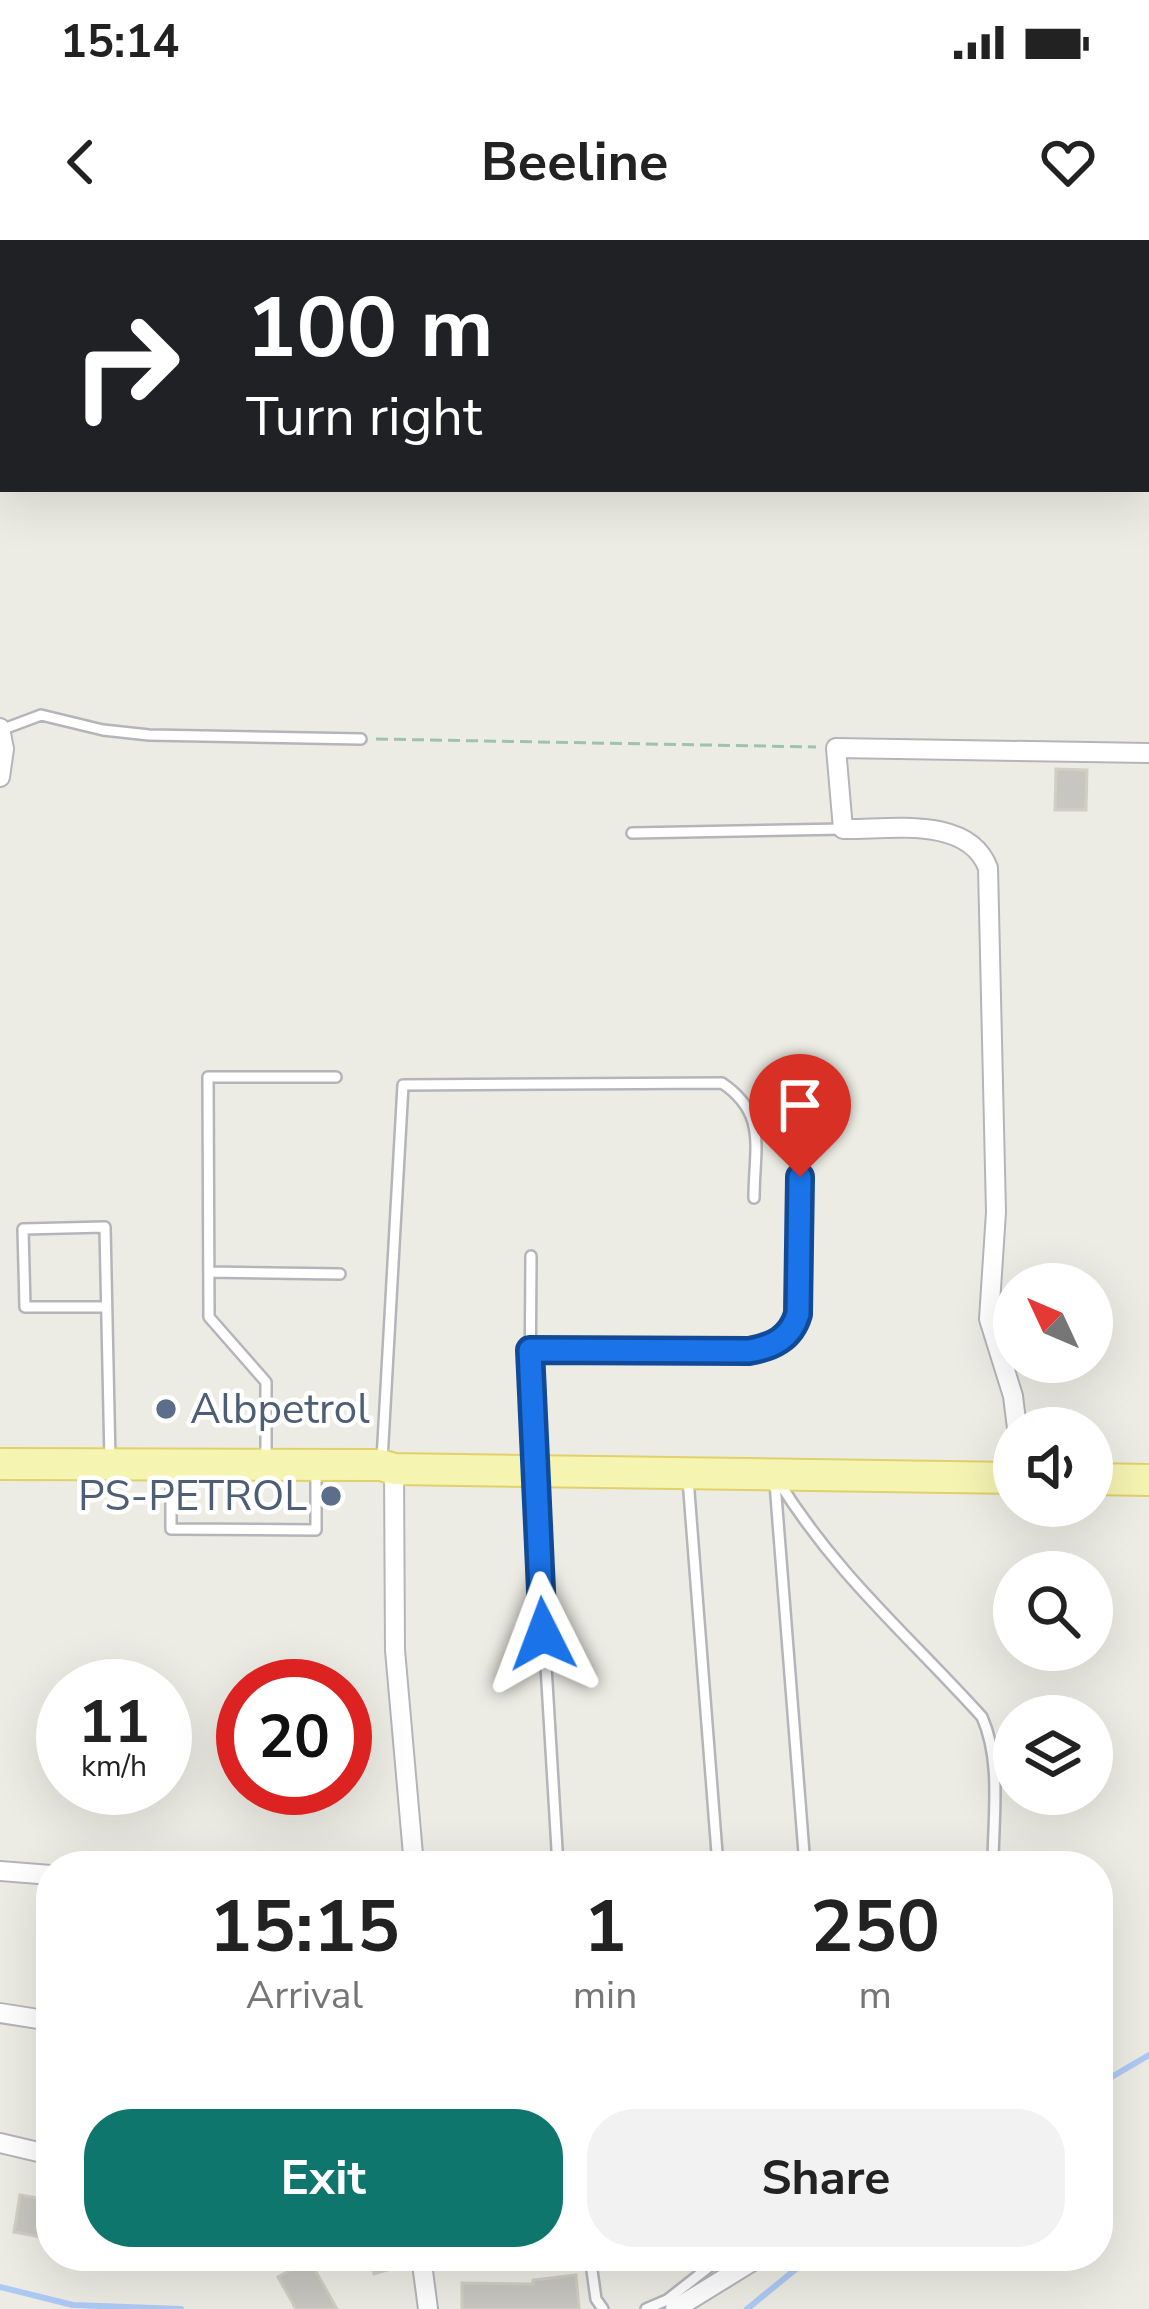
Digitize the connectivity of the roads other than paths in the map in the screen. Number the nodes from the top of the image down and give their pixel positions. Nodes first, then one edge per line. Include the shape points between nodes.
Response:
1 (0, 729) edge
2 (361, 739) road end
3 (1149, 753) edge
4 (0, 777) edge
5 (843, 829) junction
6 (632, 833) dead end
7 (336, 1077) dead end
8 (800, 1177) dead end
9 (754, 1198) dead end
10 (531, 1256) dead end
11 (208, 1273) junction
12 (340, 1274) dead end
13 (106, 1307) junction
14 (530, 1350) junction
15 (1014, 1407) edge
16 (0, 1464) edge
17 (110, 1465) junction
18 (171, 1466) junction
19 (266, 1467) junction
20 (388, 1467) junction
21 (316, 1468) junction
22 (534, 1470) junction
23 (688, 1473) junction
24 (774, 1474) junction
25 (993, 1478) edge
26 (1113, 1479) edge
27 (1149, 1480) edge
28 (413, 1851) edge
29 (556, 1851) edge
30 (717, 1851) edge
31 (804, 1851) edge
32 (993, 1851) edge
33 (0, 1871) edge
34 (36, 1873) edge
35 (0, 2013) edge
36 (36, 2019) edge
37 (0, 2143) edge
38 (36, 2152) edge
39 (423, 2271) edge
40 (592, 2271) edge
41 (704, 2271) edge
42 (737, 2271) edge
43 (428, 2309) edge
44 (603, 2309) edge
45 (646, 2309) edge
46 (676, 2309) edge

1 - 2 lane via 41,715 148,735
1 - 4 street
3 - 5 street via 836,748
5 - 6 lane
5 - 15 street via 957,835 982,852 988,868 996,1212 989,1319
7 - 11 lane via 208,1077
8 - 14 lane via 798,1314 782,1340 749,1351
9 - 20 lane via 754,1116 722,1083 403,1085
10 - 14 lane
11 - 12 lane
11 - 19 lane via 209,1316 266,1382
13 - 13 lane via 106,1227 23,1229 25,1306
13 - 17 lane
14 - 22 lane
16 - 17 main road
17 - 18 main road
18 - 19 main road
18 - 21 lane via 171,1529 316,1529
19 - 21 main road
20 - 21 main road
20 - 22 main road
20 - 28 street
22 - 23 main road
22 - 29 lane
23 - 24 main road
23 - 30 lane
24 - 25 main road
24 - 31 lane
24 - 32 lane via 821,1546 982,1717 994,1762
26 - 27 main road
33 - 34 street
35 - 36 street
37 - 38 street
39 - 43 street
40 - 44 lane
41 - 45 lane
42 - 46 street

